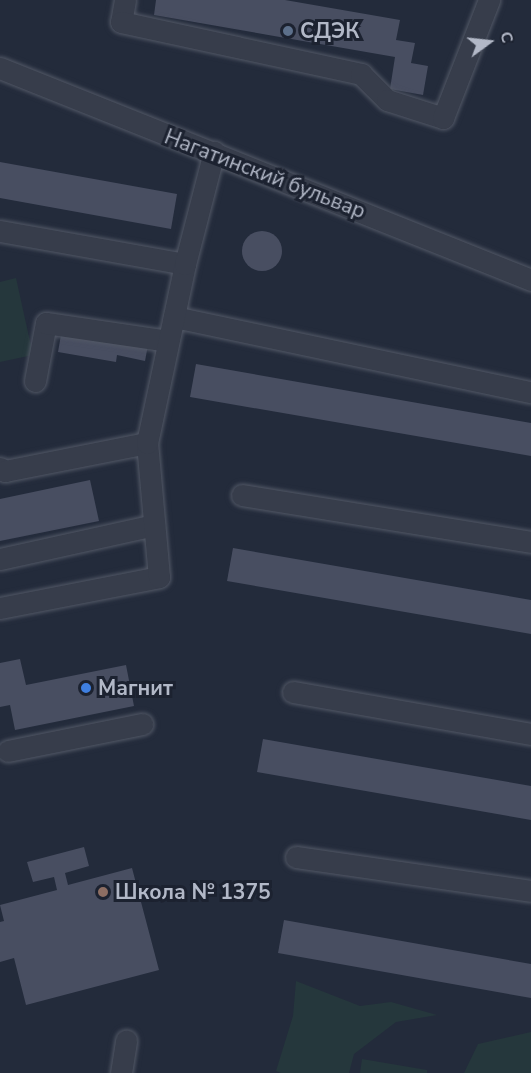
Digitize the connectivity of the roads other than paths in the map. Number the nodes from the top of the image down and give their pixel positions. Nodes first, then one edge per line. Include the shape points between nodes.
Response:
1 (125, 0) edge
2 (489, 0) edge
3 (0, 68) edge
4 (214, 152) junction
5 (0, 231) edge
6 (185, 264) junction
7 (531, 280) edge
8 (174, 316) junction
9 (168, 341) junction
10 (35, 381) dead end
11 (531, 392) edge
12 (147, 442) junction
13 (0, 468) edge
14 (242, 495) dead end
15 (154, 525) junction
16 (531, 542) edge
17 (0, 559) edge
18 (0, 608) edge
19 (293, 692) dead end
20 (142, 724) dead end
21 (531, 734) edge
22 (8, 751) dead end
23 (296, 857) dead end
24 (531, 891) edge
25 (126, 1040) dead end
26 (121, 1073) edge

1 - 2 street via 121,22 361,74 387,100 443,118
3 - 4 street, Нагатинский бульвар
4 - 6 street
4 - 7 street, Нагатинский бульвар
5 - 6 street
6 - 8 street
8 - 9 street
8 - 11 street
9 - 10 street via 46,323
9 - 12 street
12 - 13 street via 5,471
12 - 15 street
14 - 16 street
15 - 17 street
15 - 18 street via 159,577
19 - 21 street
20 - 22 street
23 - 24 street
25 - 26 street

